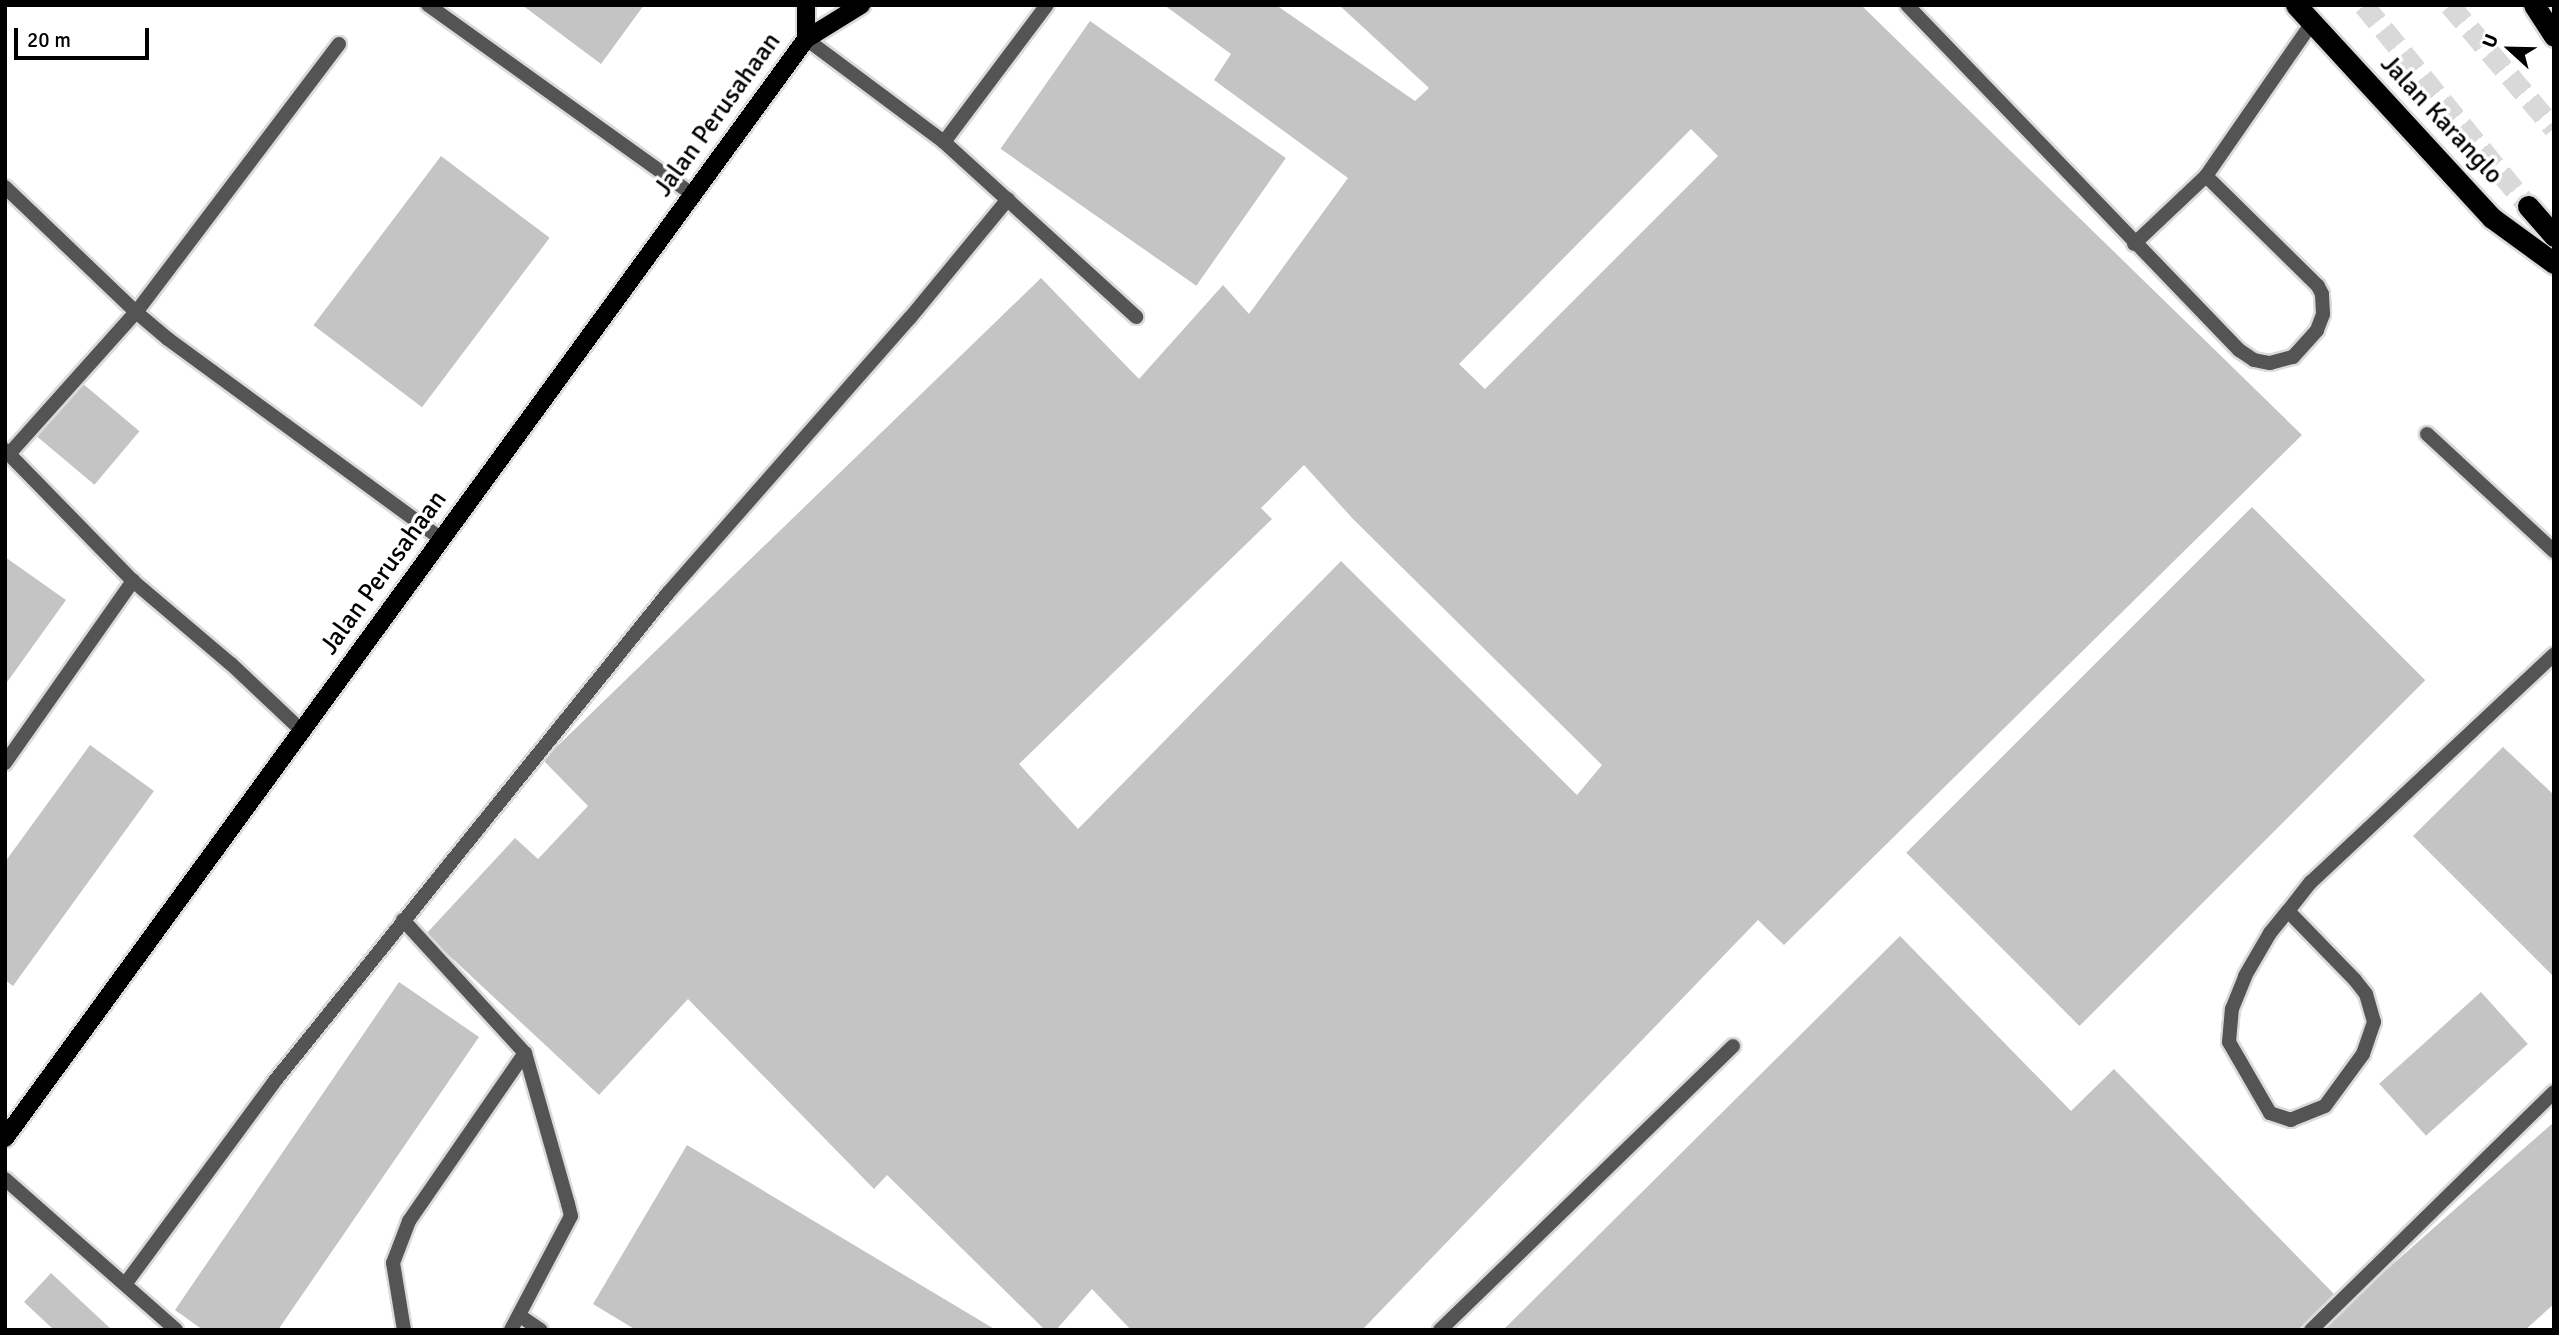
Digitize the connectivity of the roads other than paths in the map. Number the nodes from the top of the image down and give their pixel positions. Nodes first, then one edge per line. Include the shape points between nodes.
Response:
1 (428, 5) edge
2 (806, 5) edge
3 (861, 5) edge
4 (1047, 5) edge
5 (1908, 5) edge
6 (2296, 5) edge
7 (2534, 5) edge
8 (2312, 23) junction
9 (2554, 37) edge
10 (806, 39) junction
11 (339, 44) dead end
12 (944, 142) junction
13 (2206, 176) junction
14 (5, 187) edge
15 (693, 195) junction
16 (1008, 199) junction
17 (2528, 206) tunnel mouth
18 (2554, 236) edge
19 (2134, 244) junction
20 (2554, 263) edge
21 (136, 312) junction
22 (1136, 317) dead end
23 (2427, 433) dead end
24 (7, 452) edge
25 (441, 539) junction
26 (2554, 551) edge
27 (132, 581) junction
28 (2554, 655) edge
29 (302, 730) junction
30 (5, 763) edge
31 (2288, 911) junction
32 (403, 920) junction
33 (1733, 1046) dead end
34 (525, 1053) junction
35 (2554, 1092) edge
36 (5, 1138) edge
37 (5, 1179) edge
38 (126, 1283) junction
39 (520, 1316) junction
40 (176, 1330) edge
41 (404, 1330) edge
42 (511, 1330) edge
43 (541, 1330) edge
44 (1440, 1330) edge
45 (2311, 1330) edge

1 - 15 lane
2 - 10 main road, Jalan Perusahaan
3 - 10 main road, Jalan Perusahaan
4 - 12 lane
5 - 19 lane
6 - 8 highway, Jalan Karanglo
7 - 9 highway
8 - 13 lane
8 - 20 highway, Jalan Karanglo via 2492,218
10 - 12 lane
10 - 15 main road, Jalan Perusahaan
11 - 21 lane
12 - 16 lane
13 - 19 lane
13 - 19 lane via 2322,294 2323,314 2317,330 2293,357 2270,363 2246,356
14 - 21 lane
15 - 25 main road, Jalan Perusahaan
16 - 22 lane
16 - 32 lane via 910,318 668,593
17 - 18 highway
21 - 24 lane
21 - 25 lane
23 - 26 lane
24 - 27 lane
25 - 29 main road, Jalan Perusahaan
27 - 29 lane
27 - 30 lane
28 - 31 lane via 2311,882
29 - 36 main road, Jalan Perusahaan
31 - 31 lane via 2245,976 2228,1027 2235,1058 2270,1113 2291,1121 2325,1106 2364,1054 2374,1023 2366,994
32 - 34 lane
32 - 38 lane via 274,1082
33 - 44 lane
34 - 39 lane via 571,1216
34 - 41 lane via 409,1221 393,1263
35 - 45 lane
37 - 38 lane
38 - 40 lane
39 - 42 lane
39 - 43 lane

